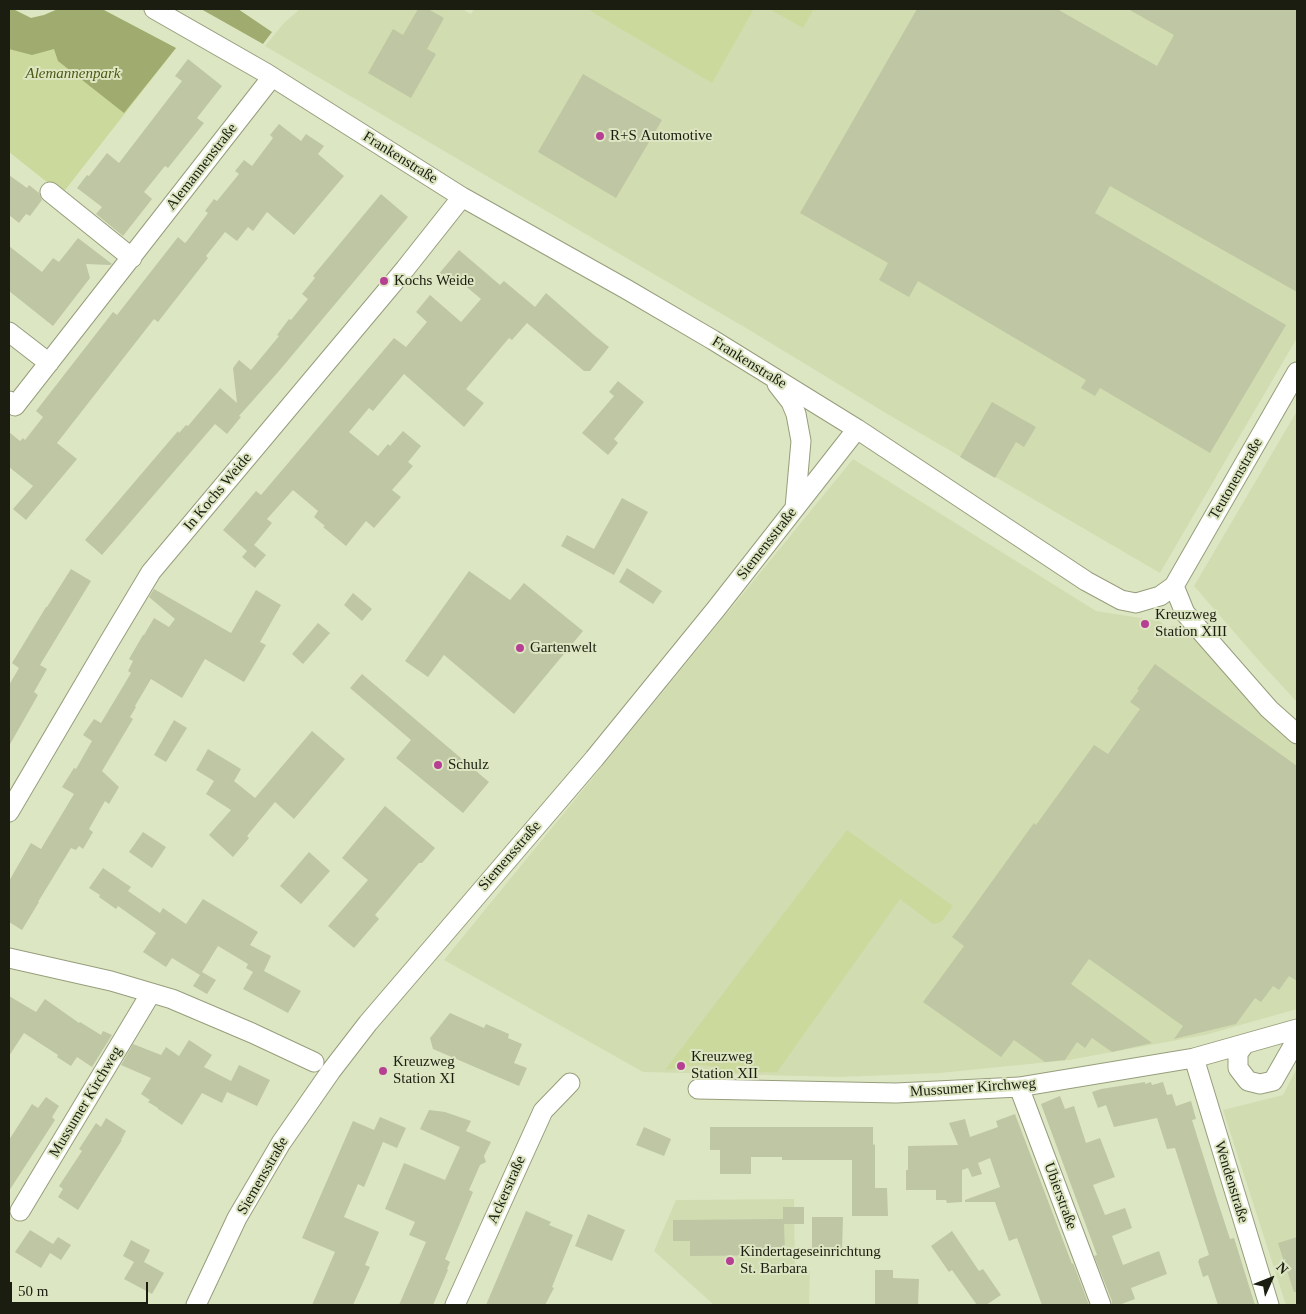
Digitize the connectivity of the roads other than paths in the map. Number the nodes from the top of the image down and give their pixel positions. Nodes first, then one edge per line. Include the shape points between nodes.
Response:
1 (154, 9) edge
2 (272, 77) junction
3 (50, 192) dead end
4 (462, 197) junction
5 (132, 258) junction
6 (9, 332) edge
7 (49, 363) junction
8 (1297, 372) edge
9 (772, 377) junction
10 (9, 401) edge
11 (857, 429) junction
12 (795, 508) junction
13 (1174, 586) junction
14 (1297, 734) edge
15 (9, 812) edge
16 (9, 958) edge
17 (151, 993) junction
18 (1297, 1029) edge
19 (1297, 1039) edge
20 (1245, 1044) junction
21 (1194, 1058) junction
22 (314, 1062) dead end
23 (570, 1083) dead end
24 (1019, 1086) junction
25 (698, 1089) dead end
26 (20, 1211) dead end
27 (196, 1305) edge
28 (455, 1305) edge
29 (1100, 1305) edge
30 (1269, 1305) edge

1 - 2 street, Frankenstraße
2 - 4 street, Frankenstraße
2 - 5 street, Alemannenstraße
3 - 5 street
4 - 9 street, Frankenstraße via 626,289
4 - 15 street, In Kochs Weide via 151,572
5 - 7 street, Alemannenstraße
6 - 7 street
7 - 10 street, Alemannenstraße via 15,406
8 - 13 street, Teutonenstraße
9 - 11 street, Frankenstraße
9 - 12 street via 791,402 801,441
11 - 12 street, Siemensstraße
11 - 13 street, Frankenstraße via 1086,581 1121,600 1136,603 1160,596
12 - 27 street, Siemensstraße via 594,759 331,1070 261,1176
13 - 14 street via 1185,613 1269,709
16 - 17 street
17 - 22 street via 172,999
17 - 26 street, Mussumer Kirchweg
18 - 20 street
19 - 20 street via 1274,1081 1260,1084 1248,1081 1238,1068 1238,1053
20 - 21 street, Mussumer Kirchweg
21 - 24 street, Mussumer Kirchweg
21 - 30 street, Wendenstraße
23 - 28 street, Ackerstraße via 543,1111
24 - 25 street, Mussumer Kirchweg via 896,1093
24 - 29 street, Ubierstraße

